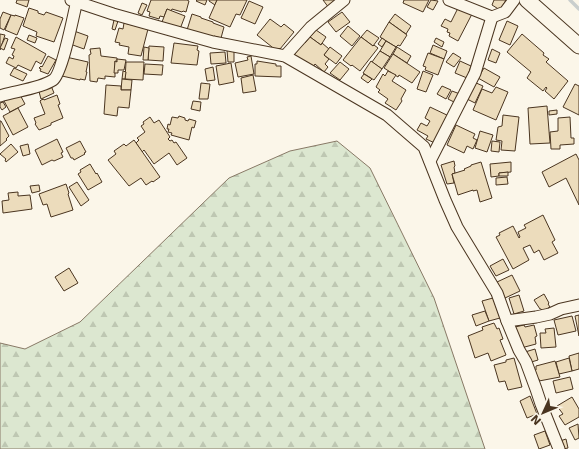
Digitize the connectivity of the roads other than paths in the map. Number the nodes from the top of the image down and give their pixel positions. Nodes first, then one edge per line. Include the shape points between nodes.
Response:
1 (344, 0) edge
2 (449, 0) edge
3 (514, 0) edge
4 (527, 0) edge
5 (75, 1) edge
6 (492, 17) junction
7 (579, 46) edge
8 (285, 56) junction
9 (0, 96) edge
10 (430, 161) junction
11 (579, 305) edge
12 (507, 321) junction
13 (559, 449) edge

1 - 8 street via 311,27
2 - 6 street
3 - 6 street via 505,12
4 - 7 main road
5 - 8 street via 212,42
5 - 9 street via 61,65 55,79 41,86
6 - 10 street via 475,73
8 - 10 street via 387,115 424,147
10 - 12 street via 457,227 498,293
11 - 12 street via 536,318
12 - 13 street via 526,362

